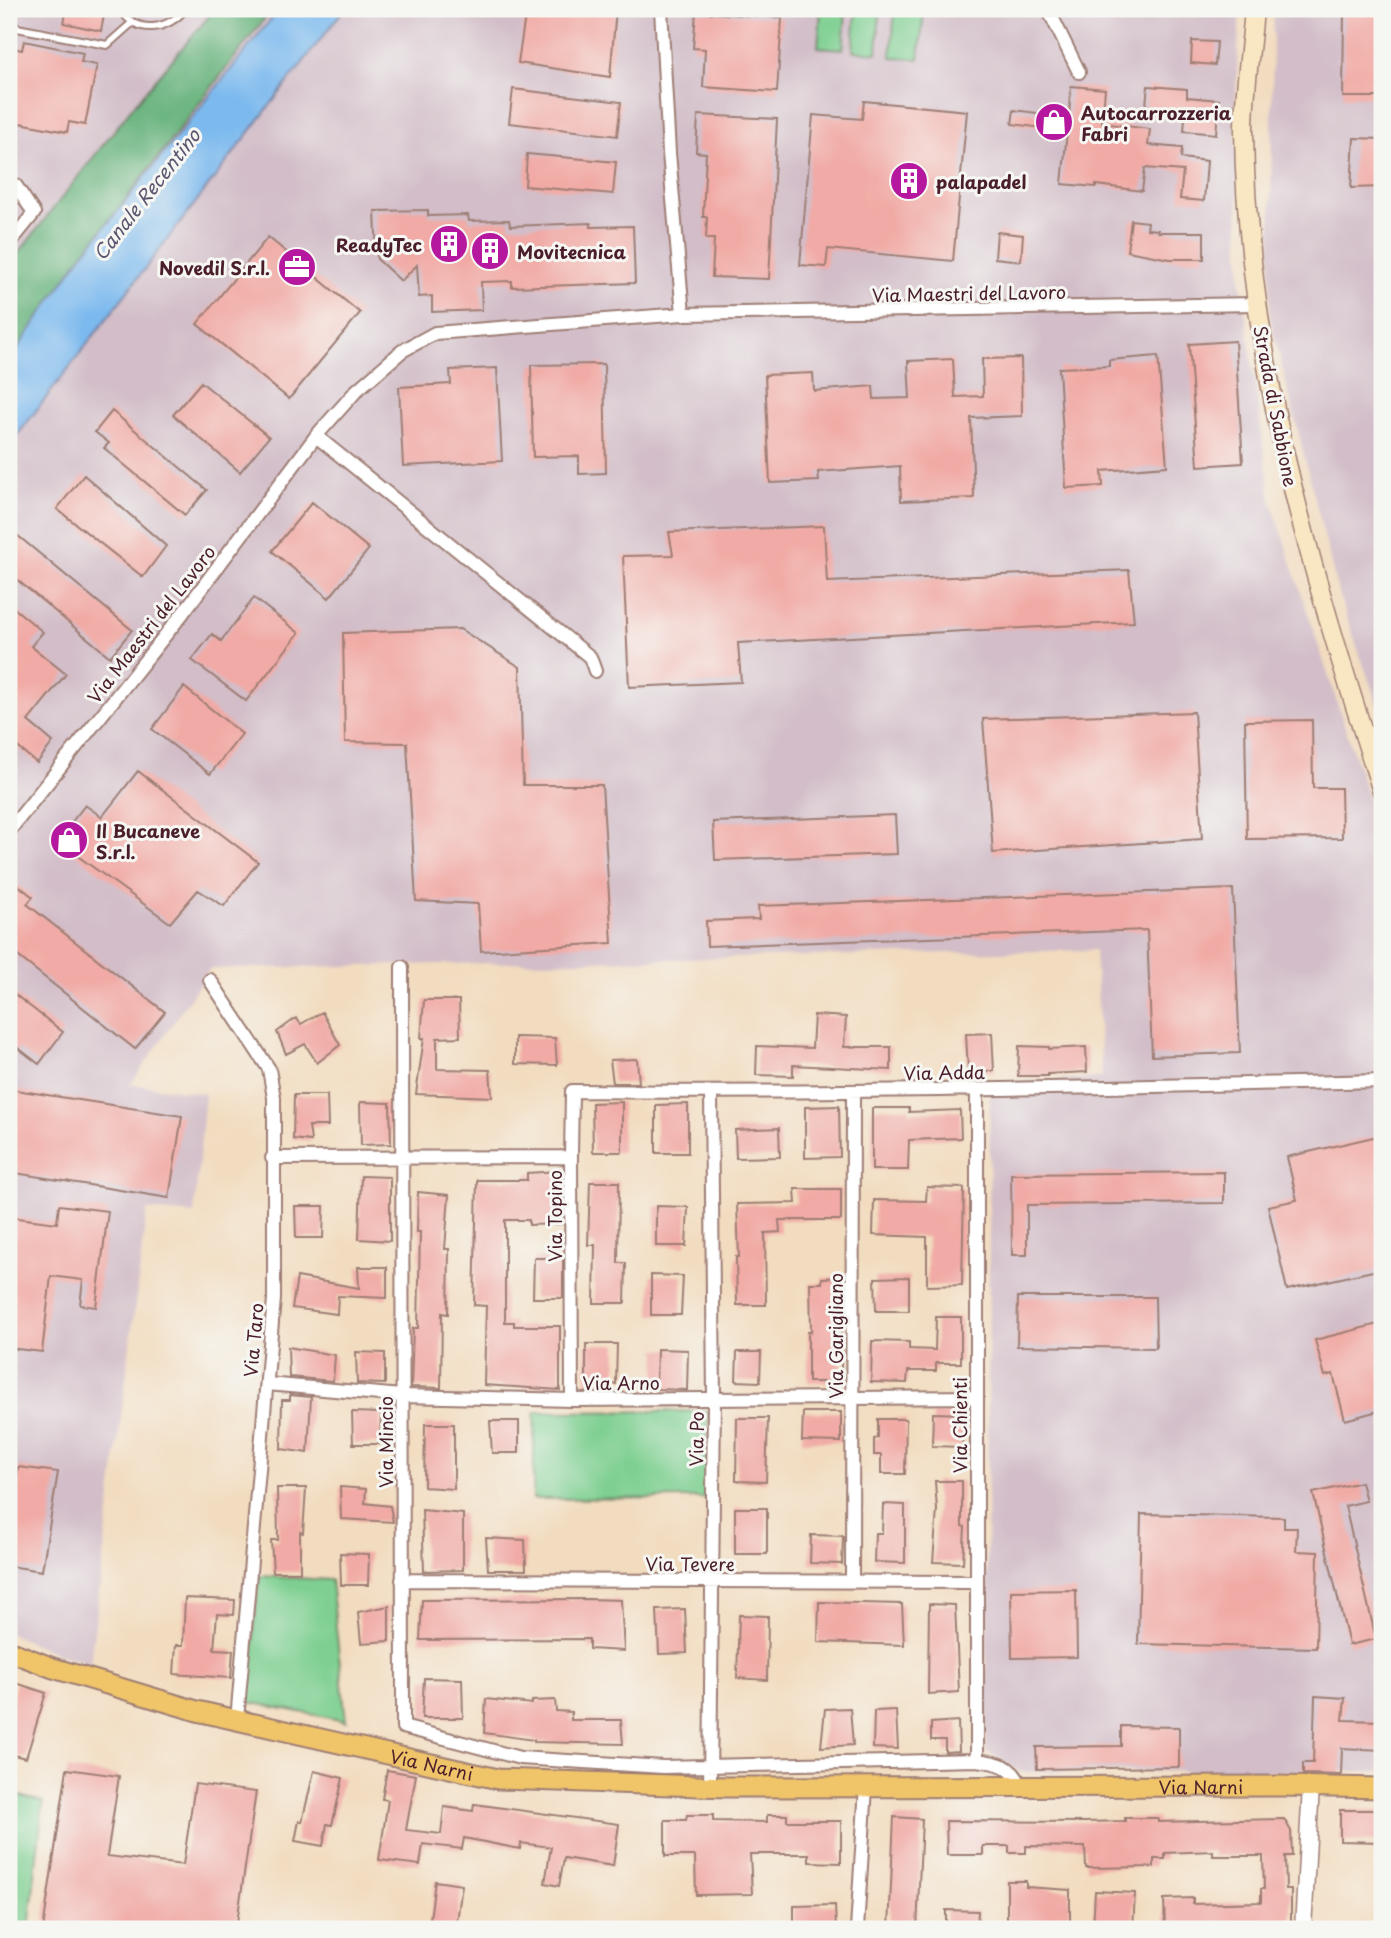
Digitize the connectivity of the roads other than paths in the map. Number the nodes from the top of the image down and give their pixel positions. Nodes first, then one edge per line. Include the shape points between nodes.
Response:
1 (121, 9) edge
2 (186, 9) edge
3 (661, 9) edge
4 (1048, 9) edge
5 (1254, 9) edge
6 (9, 16) edge
7 (134, 22) junction
8 (1079, 72) dead end
9 (9, 185) edge
10 (9, 244) edge
11 (1256, 304) junction
12 (682, 314) junction
13 (316, 436) junction
14 (595, 671) dead end
15 (1382, 791) edge
16 (9, 831) edge
17 (402, 967) dead end
18 (210, 980) dead end
19 (1382, 1081) edge
20 (977, 1090) junction
21 (853, 1091) junction
22 (711, 1093) junction
23 (403, 1156) junction
24 (571, 1157) junction
25 (272, 1158) junction
26 (267, 1384) junction
27 (402, 1396) junction
28 (977, 1397) junction
29 (852, 1398) junction
30 (714, 1399) junction
31 (572, 1400) junction
32 (402, 1580) junction
33 (712, 1580) junction
34 (852, 1581) junction
35 (977, 1582) junction
36 (9, 1651) edge
37 (237, 1720) junction
38 (403, 1727) joint
39 (977, 1760) junction
40 (710, 1766) junction
41 (1021, 1786) junction
42 (1311, 1786) junction
43 (710, 1787) junction
44 (866, 1787) junction
45 (1382, 1788) edge
46 (857, 1929) edge
47 (1303, 1929) edge

1 - 7 lane
2 - 7 lane via 179,18 157,28
3 - 12 street
4 - 8 street
5 - 11 main road, Strada di Sabbione via 1244,127
6 - 7 lane via 17,28 107,46
9 - 10 street via 16,186 34,213
11 - 12 street, Via Maestri del Lavoro
11 - 15 main road, Strada di Sabbione via 1281,444 1326,617
12 - 13 street, Via Maestri del Lavoro via 435,333 402,351 357,390
13 - 14 street via 590,657
13 - 16 street, Via Maestri del Lavoro via 184,613
17 - 23 street, Via Mincio
18 - 25 street, Via Taro via 269,1069 274,1098
19 - 20 street, Via Adda
20 - 21 street, Via Adda
20 - 28 street, Via Chienti
21 - 22 street, Via Adda
21 - 29 street, Via Garigliano
22 - 24 street, Via Adda via 572,1091
22 - 30 street, Via Po
23 - 24 street, Via Topino
23 - 25 street
23 - 27 street, Via Mincio
24 - 31 street, Via Topino
25 - 26 street, Via Taro via 276,1245
26 - 27 street, Via Arno
26 - 37 street, Via Taro
27 - 31 street, Via Arno
27 - 32 street, Via Mincio
28 - 29 street, Via Arno
28 - 35 street, Via Chienti
29 - 30 street, Via Arno
29 - 34 street, Via Garigliano
30 - 31 street, Via Arno
30 - 33 street, Via Po
32 - 33 street, Via Tevere
32 - 38 street, Via Mincio
33 - 34 street, Via Tevere
33 - 40 street, Via Po
34 - 35 street, Via Tevere
35 - 39 street, Via Chienti
36 - 37 main road, Via Narni via 53,1668
37 - 43 main road, Via Narni via 498,1779
38 - 40 street, Via Narni via 520,1758
39 - 40 street, Via Narni
39 - 41 street, Via Narni via 997,1762 1015,1773
40 - 43 street, Via Po
41 - 42 main road, Via Narni
41 - 44 main road, Via Narni
42 - 45 main road, Via Narni
42 - 47 street
43 - 44 main road, Via Narni
44 - 46 street

